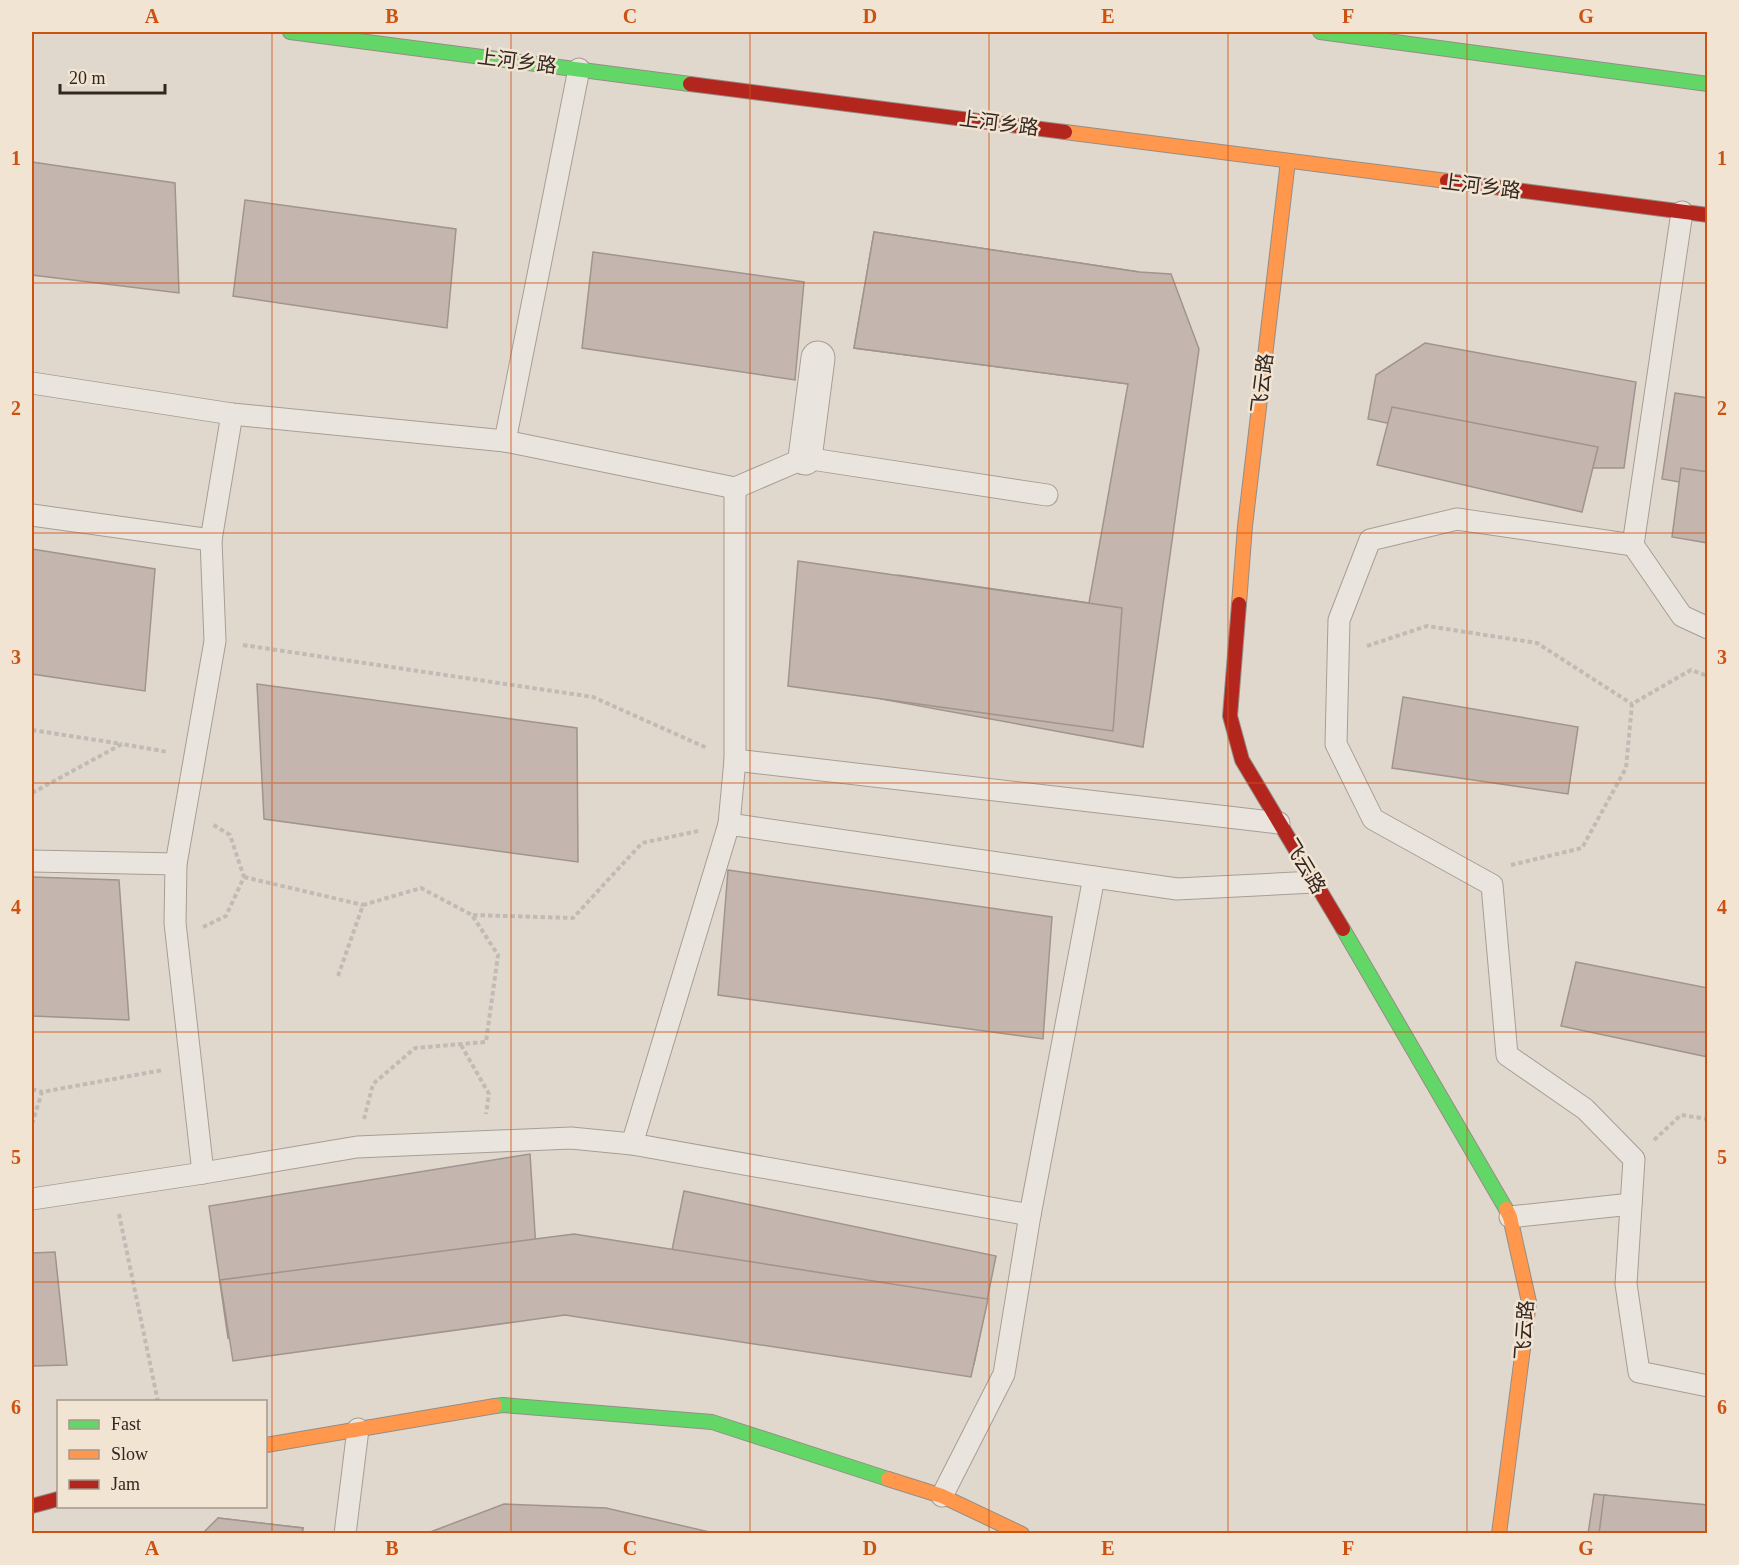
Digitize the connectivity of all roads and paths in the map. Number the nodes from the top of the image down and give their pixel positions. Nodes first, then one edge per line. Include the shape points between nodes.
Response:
1 (290, 32) edge
2 (1320, 32) edge
3 (579, 69) junction
4 (1707, 84) edge
5 (1288, 161) junction
6 (1682, 212) junction
7 (1707, 215) edge
8 (818, 358) dead end
9 (32, 383) edge
10 (232, 414) junction
11 (505, 441) junction
12 (805, 458) junction
13 (735, 488) junction
14 (1047, 495) dead end
15 (32, 515) edge
16 (211, 540) junction
17 (1633, 545) junction
18 (1707, 628) edge
19 (215, 640) junction
20 (1338, 655) junction
21 (1707, 676) edge
22 (1632, 704) junction
23 (32, 730) edge
24 (122, 744) junction
25 (195, 757) junction
26 (735, 760) junction
27 (32, 793) edge
28 (186, 807) junction
29 (1279, 823) junction
30 (729, 824) junction
31 (32, 861) edge
32 (176, 864) junction
33 (1472, 874) junction
34 (244, 877) junction
35 (1094, 878) junction
36 (1314, 882) junction
37 (363, 905) junction
38 (472, 915) junction
39 (177, 939) junction
40 (338, 976) dead end
41 (461, 1045) junction
42 (190, 1065) junction
43 (32, 1089) edge
44 (42, 1092) junction
45 (1707, 1119) edge
46 (32, 1124) edge
47 (481, 1142) junction
48 (632, 1144) junction
49 (357, 1147) junction
50 (1634, 1159) junction
51 (202, 1173) junction
52 (113, 1186) junction
53 (32, 1199) edge
54 (1631, 1204) junction
55 (1030, 1215) junction
56 (1510, 1217) junction
57 (1707, 1386) edge
58 (158, 1400) edge
59 (358, 1430) junction
60 (267, 1445) edge
61 (942, 1496) junction
62 (57, 1499) edge
63 (32, 1506) edge
64 (345, 1533) edge
65 (1022, 1533) edge
66 (1499, 1533) edge

1 - 3 street, 上河乡路
2 - 4 street
3 - 5 street, 上河乡路
3 - 11 lane
5 - 6 street, 上河乡路
5 - 29 street, 飞云路 via 1245,526 1230,716 1242,760
6 - 7 street, 上河乡路
6 - 17 lane
8 - 12 street
9 - 10 lane
10 - 11 lane
10 - 16 lane
11 - 13 lane
12 - 13 lane
12 - 14 lane
13 - 26 lane
15 - 16 lane
16 - 19 lane
17 - 18 lane via 1682,616
17 - 20 lane via 1457,519 1370,540 1339,620
19 - 25 lane
19 - 26 path via 593,697
20 - 22 path via 1427,626 1537,644
20 - 33 lane via 1336,744 1373,819
21 - 22 path via 1691,670
22 - 33 path via 1626,768 1582,848
23 - 24 path
24 - 25 path
24 - 27 path
25 - 28 lane
26 - 29 lane
26 - 30 lane
28 - 32 lane
28 - 34 path via 230,836
29 - 36 street, 飞云路
30 - 35 lane
30 - 38 path via 642,843 573,918
30 - 48 lane
31 - 32 lane
32 - 39 lane
33 - 50 lane via 1492,885 1507,1055 1585,1109
34 - 37 path
34 - 39 path via 226,916
35 - 36 lane via 1177,889
35 - 55 lane
36 - 56 street, 飞云路
37 - 38 path via 421,888
37 - 40 path
38 - 41 path via 498,955 486,1042
39 - 42 lane
41 - 47 path via 489,1094
41 - 49 path via 415,1048 373,1084
42 - 44 path
42 - 51 lane
43 - 44 path
44 - 46 path
45 - 50 path via 1681,1115
47 - 48 lane via 571,1138
47 - 49 lane
48 - 55 lane
49 - 51 lane
50 - 54 lane
51 - 52 lane
52 - 53 lane
52 - 58 path
54 - 56 lane
54 - 57 lane via 1626,1284 1639,1372
55 - 61 lane via 1004,1374
56 - 66 street, 飞云路 via 1529,1302
59 - 60 street
59 - 61 street via 503,1405 712,1422
59 - 64 lane
61 - 65 street
62 - 63 street

